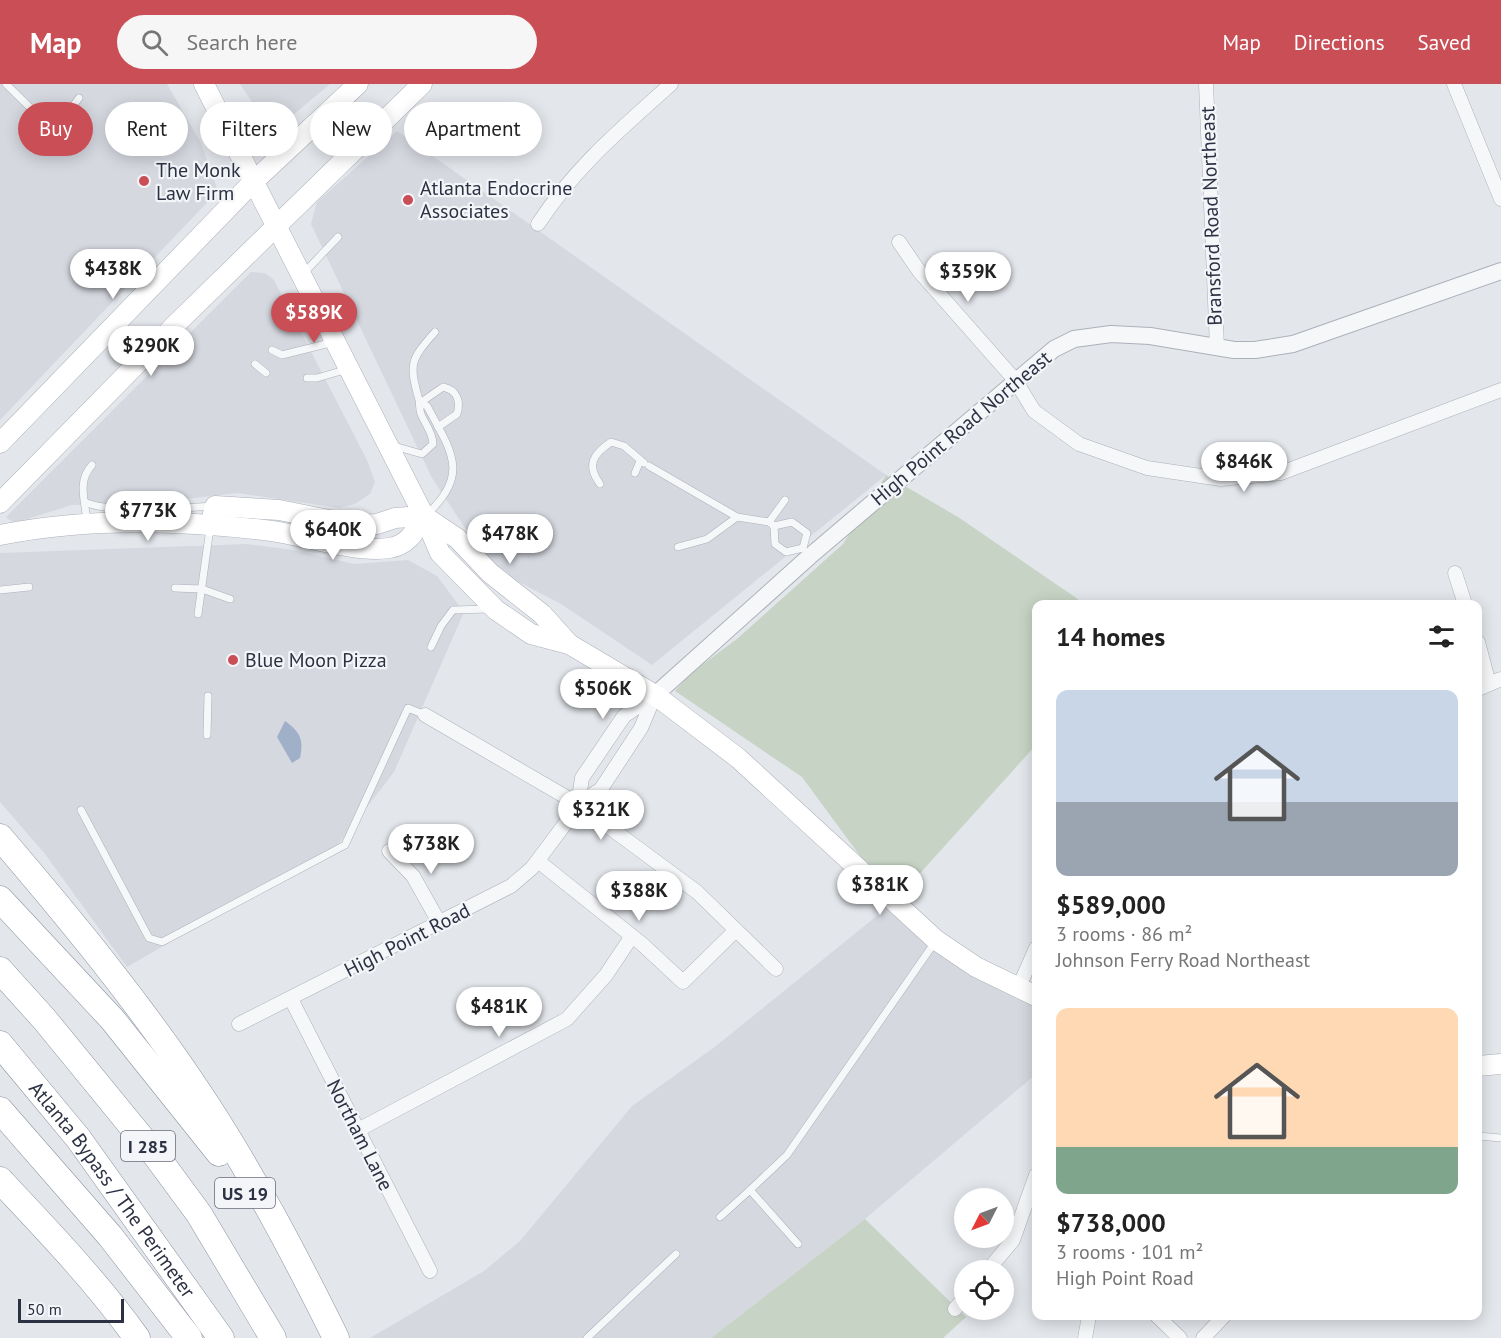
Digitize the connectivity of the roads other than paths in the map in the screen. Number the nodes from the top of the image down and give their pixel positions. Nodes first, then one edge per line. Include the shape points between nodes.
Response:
1 (6, 84) edge
2 (204, 84) edge
3 (358, 84) edge
4 (422, 84) edge
5 (671, 84) edge
6 (1206, 84) edge
7 (1454, 84) edge
8 (79, 98) dead end
9 (253, 182) junction
10 (1501, 199) edge
11 (538, 224) dead end
12 (276, 226) junction
13 (338, 237) dead end
14 (898, 242) dead end
15 (1501, 271) edge
16 (301, 275) junction
17 (435, 332) dead end
18 (334, 342) junction
19 (1217, 348) junction
20 (272, 350) dead end
21 (255, 364) dead end
22 (348, 369) junction
23 (266, 373) dead end
24 (307, 378) dead end
25 (1015, 380) junction
26 (1501, 390) edge
27 (420, 403) junction
28 (21, 422) junction
29 (438, 427) junction
30 (0, 429) edge
31 (0, 443) edge
32 (388, 445) junction
33 (644, 463) junction
34 (92, 465) dead end
35 (635, 473) dead end
36 (600, 484) dead end
37 (785, 500) dead end
38 (86, 502) junction
39 (0, 503) edge
40 (214, 506) junction
41 (424, 516) junction
42 (736, 517) junction
43 (87, 524) junction
44 (771, 524) junction
45 (210, 526) junction
46 (0, 535) edge
47 (678, 547) dead end
48 (806, 552) junction
49 (1455, 573) dead end
50 (29, 587) dead end
51 (175, 588) dead end
52 (202, 589) junction
53 (0, 590) edge
54 (230, 599) dead end
55 (1464, 600) edge
56 (496, 610) junction
57 (198, 614) dead end
58 (569, 644) junction
59 (431, 647) dead end
60 (1482, 657) edge
61 (1489, 684) edge
62 (655, 695) junction
63 (208, 696) dead end
64 (425, 715) joint
65 (207, 735) dead end
66 (592, 764) junction
67 (609, 776) junction
68 (578, 804) junction
69 (81, 810) dead end
70 (0, 837) edge
71 (389, 850) dead end
72 (538, 861) junction
73 (0, 898) edge
74 (440, 924) junction
75 (736, 930) junction
76 (632, 936) junction
77 (936, 940) junction
78 (776, 969) dead end
79 (0, 970) edge
80 (1032, 970) edge
81 (1028, 992) edge
82 (291, 999) junction
83 (239, 1024) dead end
84 (0, 1044) edge
85 (1501, 1064) edge
86 (1482, 1066) edge
87 (0, 1110) edge
88 (358, 1130) junction
89 (1482, 1136) edge
90 (1501, 1138) edge
91 (0, 1180) edge
92 (1032, 1186) edge
93 (750, 1190) junction
94 (720, 1217) dead end
95 (798, 1244) dead end
96 (676, 1254) dead end
97 (996, 1260) edge
98 (430, 1271) dead end
99 (1088, 1320) edge
100 (1162, 1320) edge
101 (1220, 1320) edge
102 (137, 1338) edge
103 (189, 1338) edge
104 (221, 1338) edge
105 (273, 1338) edge
106 (328, 1338) edge
107 (336, 1338) edge
108 (587, 1338) edge
109 (1085, 1338) edge
110 (1180, 1338) edge
111 (1203, 1338) edge

1 - 8 lane via 54,131
2 - 9 main road
3 - 9 main road
4 - 12 main road
5 - 11 street via 592,154 562,187
6 - 19 street, Bransford Road Northeast
7 - 10 street
9 - 12 main road
9 - 28 main road
12 - 16 main road
12 - 39 main road
13 - 16 lane
14 - 25 street via 919,272
15 - 19 street, High Point Road Northeast via 1293,344 1255,350
16 - 18 main road
17 - 27 lane via 416,357 413,368 412,381
18 - 20 lane via 282,355
18 - 22 main road
19 - 25 street, High Point Road Northeast via 1150,336 1093,335 1054,349
21 - 23 lane
22 - 24 lane
22 - 32 main road
25 - 26 street via 1034,411 1079,444 1147,468 1221,479 1281,473
25 - 48 street, High Point Road Northeast
27 - 29 lane via 427,406
27 - 29 lane via 443,387 457,396 457,414
27 - 32 lane via 419,411 433,437 431,448 417,454
28 - 30 lane
28 - 31 main road
29 - 41 lane via 450,451 454,476 442,501
32 - 41 main road
33 - 35 lane
33 - 36 lane via 624,446 611,442 598,451 591,463
33 - 42 lane
34 - 38 lane via 82,488
37 - 44 lane
38 - 40 lane via 112,508
38 - 43 lane
40 - 41 main road via 279,510 354,525
40 - 45 main road
41 - 45 main road via 409,541 390,548 357,547 311,537
41 - 56 main road via 440,553
41 - 58 main road via 458,539 490,573 542,614
42 - 44 lane
42 - 47 lane via 707,539
43 - 45 main road
43 - 46 main road
44 - 48 lane via 775,544 786,552
44 - 48 lane via 792,522 807,533
45 - 52 lane
48 - 62 street, High Point Road Northeast
49 - 55 street
50 - 53 lane
51 - 52 lane
52 - 54 lane
52 - 57 lane
56 - 58 main road via 531,634
56 - 59 lane via 453,610
58 - 62 main road
60 - 61 street
62 - 66 street, High Point Road via 624,716
62 - 67 street, High Point Road via 641,728
62 - 77 main road via 779,793
63 - 65 lane
64 - 68 street
64 - 69 lane via 408,708 345,844 162,942 149,938
66 - 67 lane
66 - 68 street, High Point Road via 582,778
67 - 68 street, High Point Road via 601,789
68 - 72 street, High Point Road
68 - 75 street via 697,892
70 - 107 highway via 66,913 200,1095 244,1164
71 - 74 street via 413,876
72 - 74 street, High Point Road via 511,886
72 - 76 street
73 - 106 highway, US 19 via 132,1042 214,1146 272,1234
74 - 82 street, High Point Road
75 - 76 street via 683,982
75 - 78 street
76 - 88 street via 606,975 567,1018
77 - 81 main road via 976,967
77 - 93 lane via 786,1155
79 - 105 highway, I 285 via 157,1157 199,1214
80 - 81 street
82 - 83 street, High Point Road
82 - 88 street, Northam Lane
84 - 104 highway, Atlanta Bypass / The Perimeter / I 285 via 78,1138
85 - 86 main road
87 - 103 highway via 110,1236
88 - 98 street, Northam Lane
89 - 90 lane
91 - 102 highway via 70,1256
92 - 97 street via 1013,1240
93 - 94 lane
93 - 95 lane
96 - 108 lane
99 - 109 street
100 - 110 street
101 - 111 street

